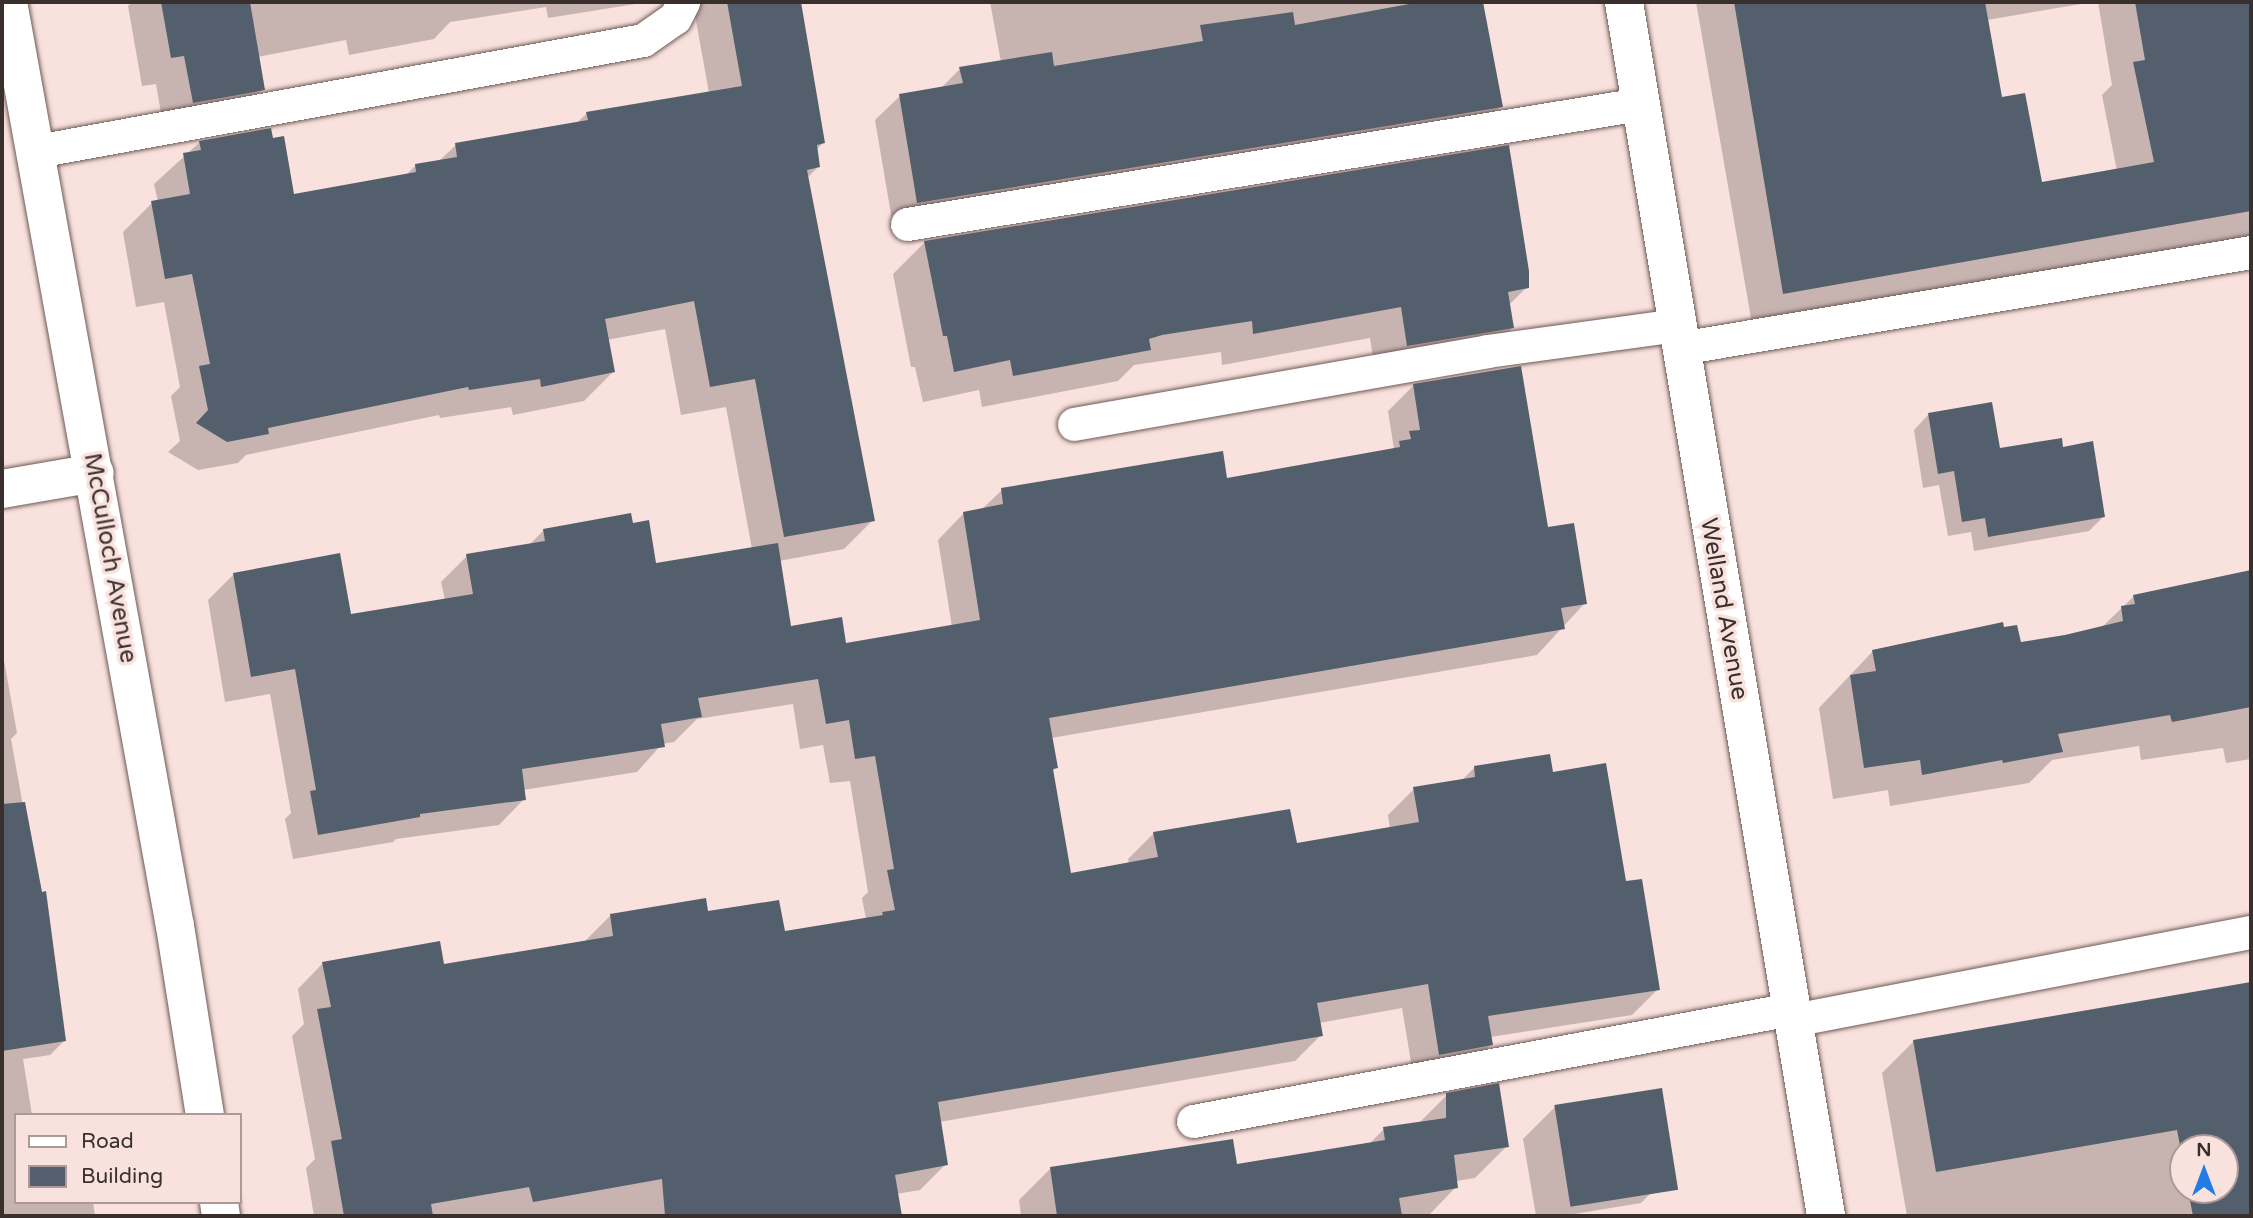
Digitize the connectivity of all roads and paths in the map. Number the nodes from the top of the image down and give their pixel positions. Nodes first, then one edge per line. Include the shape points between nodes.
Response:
1 (8, 2) edge
2 (684, 2) edge
3 (1623, 2) edge
4 (1640, 104) junction
5 (37, 151) junction
6 (907, 224) dead end
7 (2251, 252) edge
8 (1678, 337) junction
9 (1074, 424) dead end
10 (94, 473) junction
11 (2, 489) edge
12 (2251, 932) edge
13 (1792, 1015) junction
14 (205, 1113) edge
15 (1193, 1121) dead end
16 (1826, 1216) edge

1 - 5 street, McCulloch Avenue
2 - 5 lane via 675,18 643,40
3 - 4 street, Welland Avenue
4 - 6 lane
4 - 8 street, Welland Avenue
5 - 10 street, McCulloch Avenue
7 - 8 lane
8 - 9 lane via 1487,351
8 - 13 street, Welland Avenue
10 - 11 street
10 - 14 street, McCulloch Avenue
12 - 13 lane
13 - 15 lane
13 - 16 street, Welland Avenue

